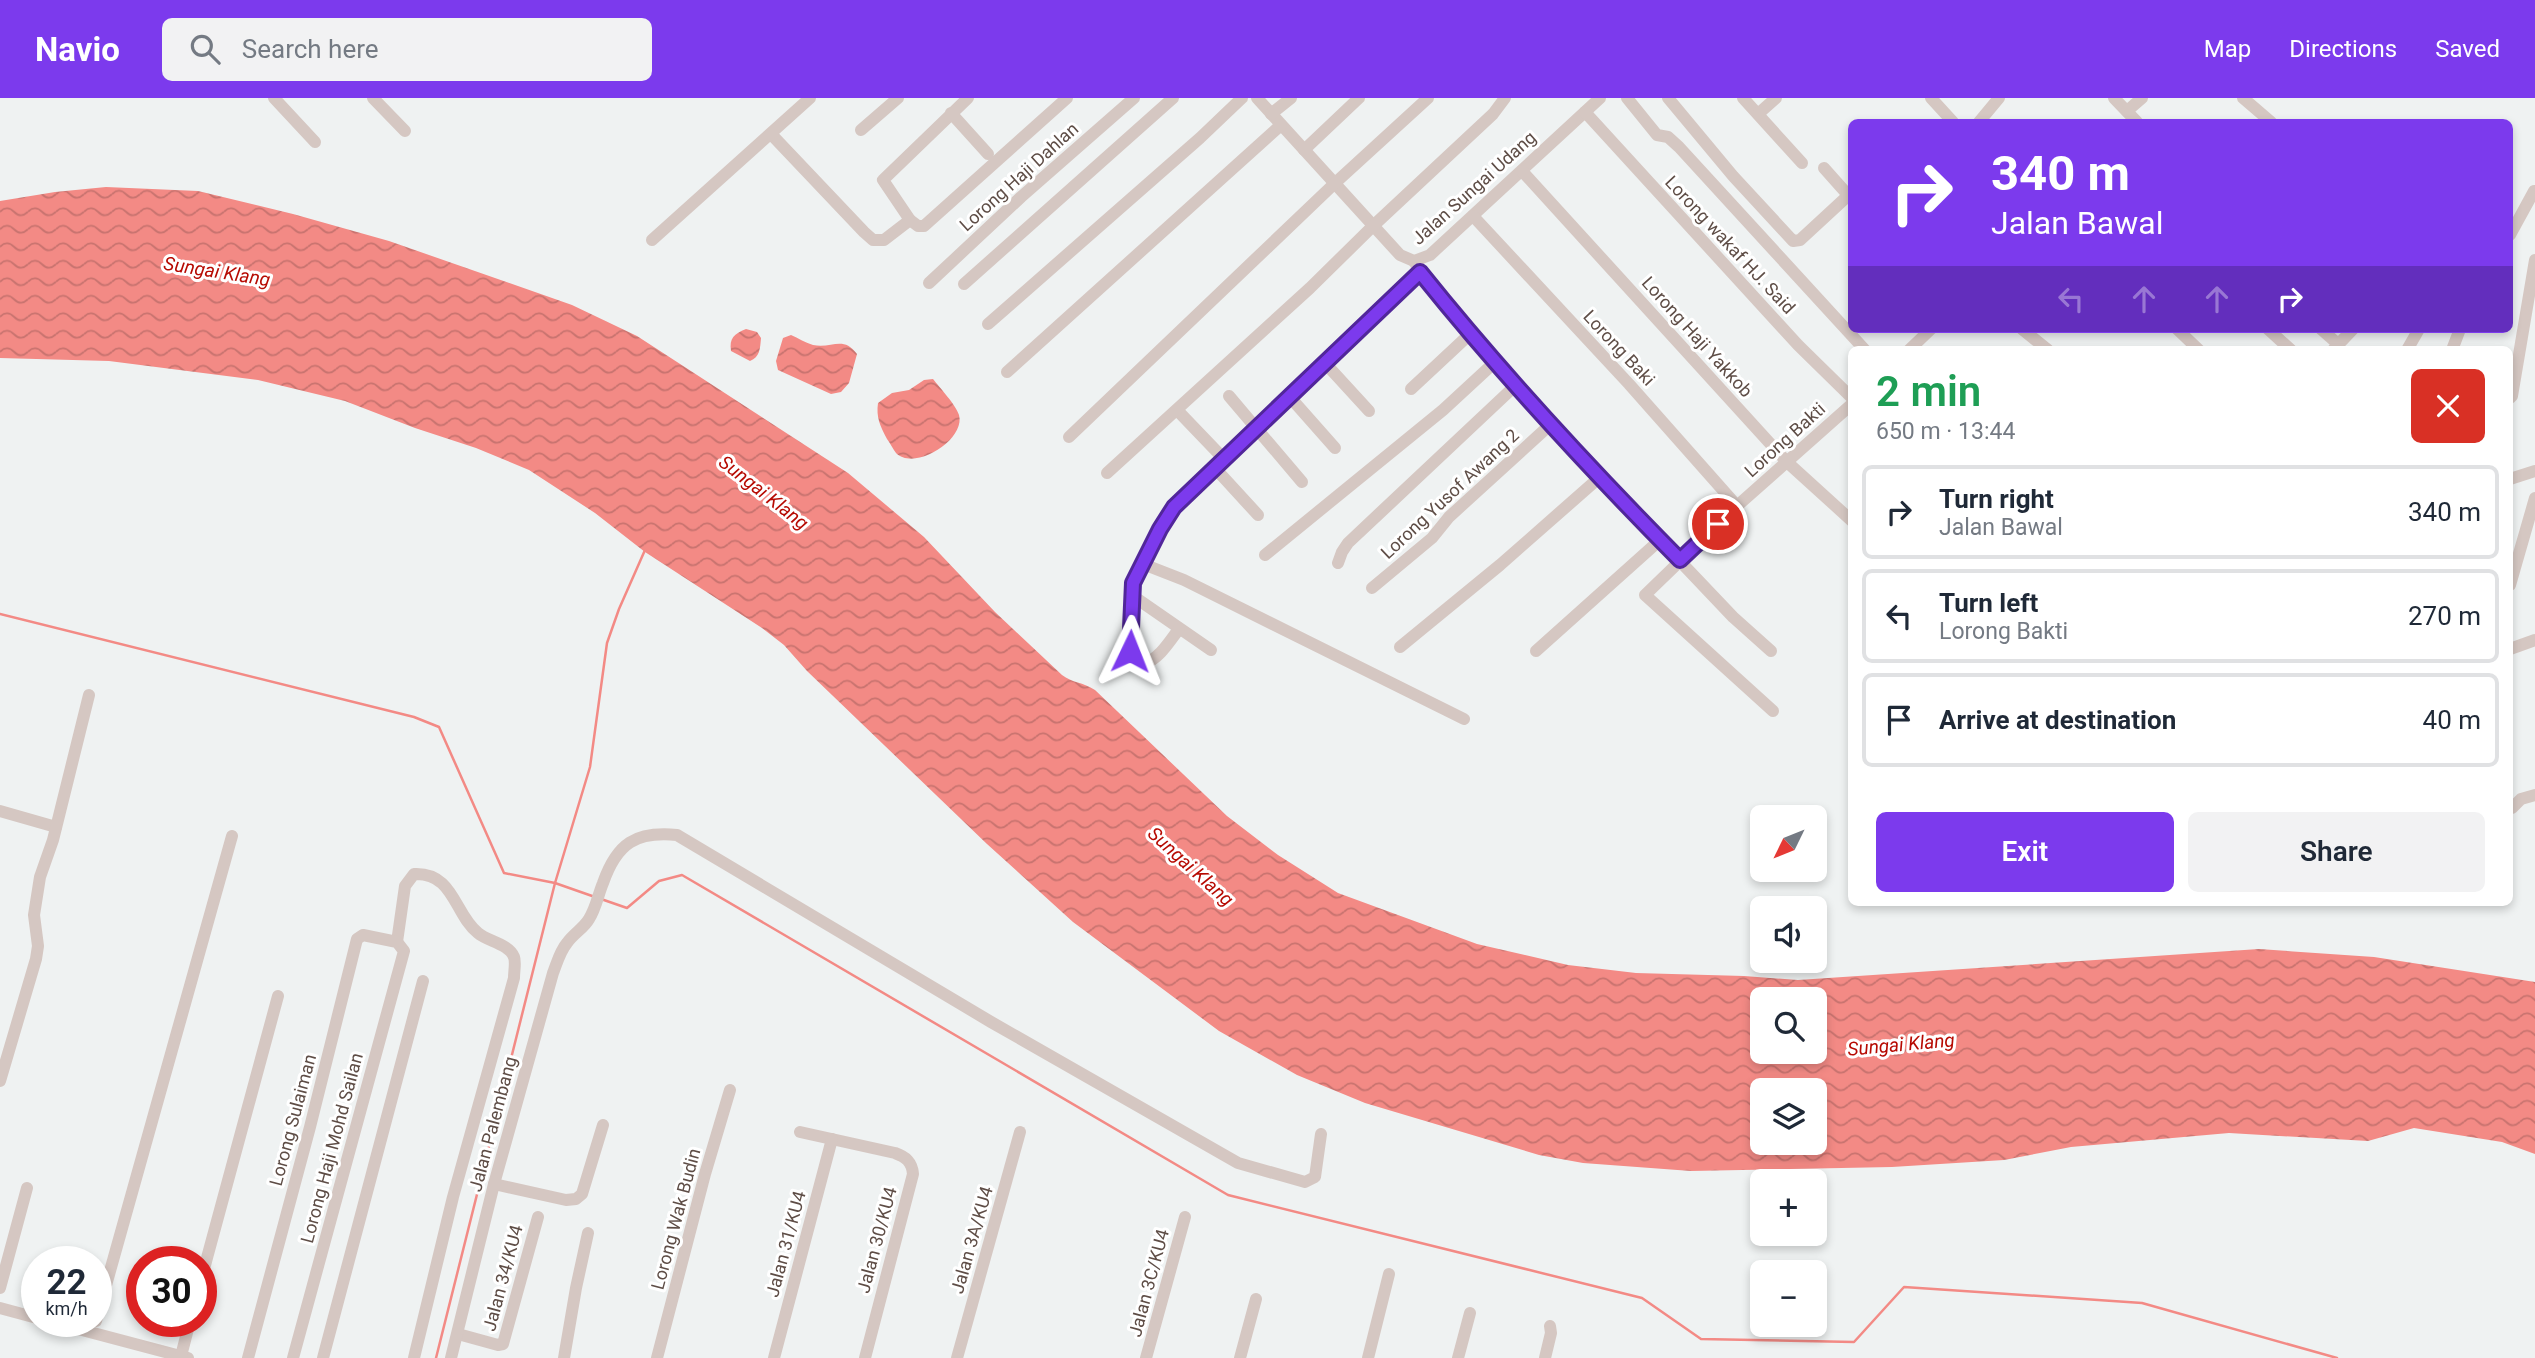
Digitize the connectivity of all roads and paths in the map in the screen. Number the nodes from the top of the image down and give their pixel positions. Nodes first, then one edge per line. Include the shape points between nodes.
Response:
1 (274, 98) edge
2 (373, 98) edge
3 (810, 98) edge
4 (898, 98) edge
5 (968, 98) edge
6 (1067, 98) edge
7 (1135, 98) edge
8 (1173, 98) edge
9 (1241, 98) edge
10 (1257, 98) edge
11 (1291, 98) edge
12 (1359, 98) edge
13 (1428, 98) edge
14 (1505, 98) edge
15 (1600, 98) edge
16 (1627, 98) edge
17 (1668, 98) edge
18 (1743, 98) edge
19 (1776, 98) edge
20 (1931, 98) edge
21 (1999, 98) edge
22 (2114, 98) edge
23 (2141, 98) edge
24 (2243, 98) edge
25 (2126, 111) junction
26 (1585, 112) junction
27 (951, 113) junction
28 (1271, 114) junction
29 (1758, 114) junction
30 (1943, 119) edge
31 (1982, 119) edge
32 (2134, 119) edge
33 (2268, 119) edge
34 (1281, 125) junction
35 (861, 130) dead end
36 (405, 131) dead end
37 (771, 134) junction
38 (315, 142) dead end
39 (1304, 150) junction
40 (988, 154) dead end
41 (1802, 163) dead end
42 (1824, 168) dead end
43 (1522, 171) junction
44 (1334, 184) junction
45 (2533, 191) edge
46 (1848, 192) edge
47 (1848, 196) edge
48 (1474, 216) junction
49 (910, 220) junction
50 (1373, 226) junction
51 (2513, 229) edge
52 (1791, 238) junction
53 (652, 240) dead end
54 (1770, 246) junction
55 (2535, 260) edge
56 (1417, 267) junction
57 (929, 283) dead end
58 (964, 284) dead end
59 (988, 324) dead end
60 (1848, 331) edge
61 (1849, 333) edge
62 (2027, 333) edge
63 (2181, 333) edge
64 (2195, 333) edge
65 (2272, 333) edge
66 (2349, 333) edge
67 (1470, 334) junction
68 (2189, 340) junction
69 (1861, 346) edge
70 (2043, 346) edge
71 (2195, 346) edge
72 (2287, 346) edge
73 (2336, 346) edge
74 (1495, 362) junction
75 (1325, 363) junction
76 (1007, 373) dead end
77 (1516, 385) junction
78 (1411, 389) dead end
79 (2513, 390) edge
80 (1848, 394) edge
81 (1229, 396) dead end
82 (1289, 396) junction
83 (1848, 408) edge
84 (1177, 410) junction
85 (1369, 411) dead end
86 (1551, 424) junction
87 (1256, 427) junction
88 (1069, 437) dead end
89 (1335, 448) dead end
90 (1218, 462) junction
91 (1787, 462) junction
92 (2535, 471) edge
93 (1107, 473) dead end
94 (1600, 477) junction
95 (2513, 478) edge
96 (1302, 482) dead end
97 (2535, 498) edge
98 (1737, 506) junction
99 (1258, 515) dead end
100 (1848, 517) edge
101 (1660, 540) junction
102 (1265, 555) dead end
103 (1145, 559) junction
104 (1680, 560) junction
105 (1338, 563) dead end
106 (2513, 575) edge
107 (1372, 588) dead end
108 (1133, 596) junction
109 (1180, 629) junction
110 (2535, 640) edge
111 (1400, 647) dead end
112 (2513, 648) edge
113 (1211, 650) dead end
114 (1771, 650) dead end
115 (1536, 651) dead end
116 (89, 695) dead end
117 (1773, 711) dead end
118 (1464, 719) dead end
119 (2535, 795) edge
120 (2513, 807) edge
121 (0, 811) edge
122 (57, 827) junction
123 (232, 836) dead end
124 (400, 944) junction
125 (423, 981) dead end
126 (278, 996) dead end
127 (0, 1081) edge
128 (730, 1090) dead end
129 (603, 1125) dead end
130 (800, 1132) dead end
131 (1020, 1132) dead end
132 (1321, 1134) dead end
133 (832, 1139) junction
134 (494, 1184) junction
135 (27, 1188) dead end
136 (538, 1217) dead end
137 (1185, 1217) dead end
138 (588, 1233) dead end
139 (210, 1246) edge
140 (112, 1264) edge
141 (1389, 1274) dead end
142 (0, 1288) edge
143 (1256, 1299) dead end
144 (0, 1308) edge
145 (1470, 1313) dead end
146 (21, 1314) edge
147 (1550, 1326) dead end
148 (112, 1331) edge
149 (458, 1334) junction
150 (187, 1337) edge
151 (184, 1357) edge
152 (248, 1358) edge
153 (293, 1358) edge
154 (323, 1358) edge
155 (414, 1358) edge
156 (451, 1358) edge
157 (564, 1358) edge
158 (657, 1358) edge
159 (774, 1358) edge
160 (865, 1358) edge
161 (957, 1358) edge
162 (1146, 1358) edge
163 (1240, 1358) edge
164 (1368, 1358) edge
165 (1458, 1358) edge
166 (1545, 1358) edge

1 - 38 street
2 - 36 street
3 - 37 street
4 - 35 street
5 - 27 street
6 - 49 street via 924,226
7 - 57 street, Lorong Haji Dahlan
8 - 58 street
9 - 59 street
10 - 28 street, Jalan Sungai Udang
11 - 28 street
12 - 39 street
13 - 44 street
14 - 50 street
15 - 26 street, Jalan Sungai Udang
16 - 54 street via 1657,135 1674,142
17 - 52 street
18 - 29 street
19 - 29 street
20 - 30 street
21 - 31 street
22 - 25 street
23 - 25 street
24 - 33 street
25 - 32 street
26 - 43 street, Jalan Sungai Udang
26 - 80 street, Lorong wakaf HJ. Said
27 - 40 street
27 - 49 street via 883,180
28 - 34 street, Jalan Sungai Udang
29 - 41 street
34 - 39 street, Jalan Sungai Udang
34 - 76 street
37 - 49 street via 873,240 884,240
37 - 53 street
39 - 44 street, Jalan Sungai Udang
42 - 46 street
43 - 48 street, Jalan Sungai Udang
43 - 91 street, Lorong Haji Yakkob
44 - 50 street, Jalan Sungai Udang
44 - 88 street
45 - 51 street
47 - 52 street via 1800,240
48 - 56 street, Jalan Sungai Udang
48 - 98 street, Lorong Baki
50 - 56 street, Jalan Sungai Udang
50 - 84 street
52 - 54 street
54 - 60 street
55 - 79 street
56 - 67 street
56 - 75 street
61 - 69 street
62 - 70 street
63 - 68 street
64 - 68 street
65 - 72 street
66 - 73 street
67 - 74 street
67 - 78 street
68 - 71 street
74 - 77 street
74 - 102 street
75 - 82 street
75 - 85 street
77 - 86 street
77 - 105 street via 1348,543
81 - 87 street
82 - 87 street
82 - 89 street
83 - 91 street, Lorong Bakti
84 - 90 street
84 - 93 street
86 - 94 street
86 - 107 street, Lorong Yusof Awang 2 via 1432,538
87 - 90 street
87 - 96 street
90 - 99 street
90 - 103 street via 1174,507
91 - 98 street, Lorong Bakti
91 - 100 street, Lorong Haji Yakkob
92 - 95 street
94 - 101 street
94 - 111 street
97 - 106 street
98 - 104 street, Lorong Bakti
101 - 104 street
101 - 115 street
103 - 108 street via 1133,583
103 - 118 street
104 - 114 street
104 - 117 street, Lorong Bakti via 1645,595
108 - 109 street
108 - 109 street via 1130,651 1138,662 1157,657
109 - 113 street
110 - 112 street
116 - 122 street
119 - 120 street
121 - 122 street
122 - 127 street via 36,902 36,959
123 - 140 street
124 - 152 street, Lorong Sulaiman via 363,935 357,939
124 - 153 street, Lorong Haji Mohd Sailan
124 - 155 street, Lorong Haji Mohd Sailan via 405,886 414,874 427,873 445,885 473,929 515,958 514,978
125 - 154 street
126 - 139 street
128 - 158 street, Lorong Wak Budin
129 - 134 street via 582,1194 576,1199
130 - 133 street, Jalan 30/KU4
131 - 161 street, Jalan 3A/KU4
132 - 134 street, Jalan Palembang via 1312,1180 1287,1178 1238,1163 677,835 655,833 640,835 617,853 587,924 565,944
133 - 159 street, Jalan 31/KU4
133 - 160 street, Jalan 30/KU4 via 895,1153 913,1167
134 - 149 street, Jalan Palembang
135 - 142 street
136 - 149 street, Jalan 34/KU4 via 503,1344
137 - 162 street, Jalan 3C/KU4
138 - 157 street
141 - 164 street
143 - 163 street
144 - 146 street
145 - 165 street
147 - 166 street
148 - 151 street
149 - 156 street, Jalan Palembang
150 - 151 street

